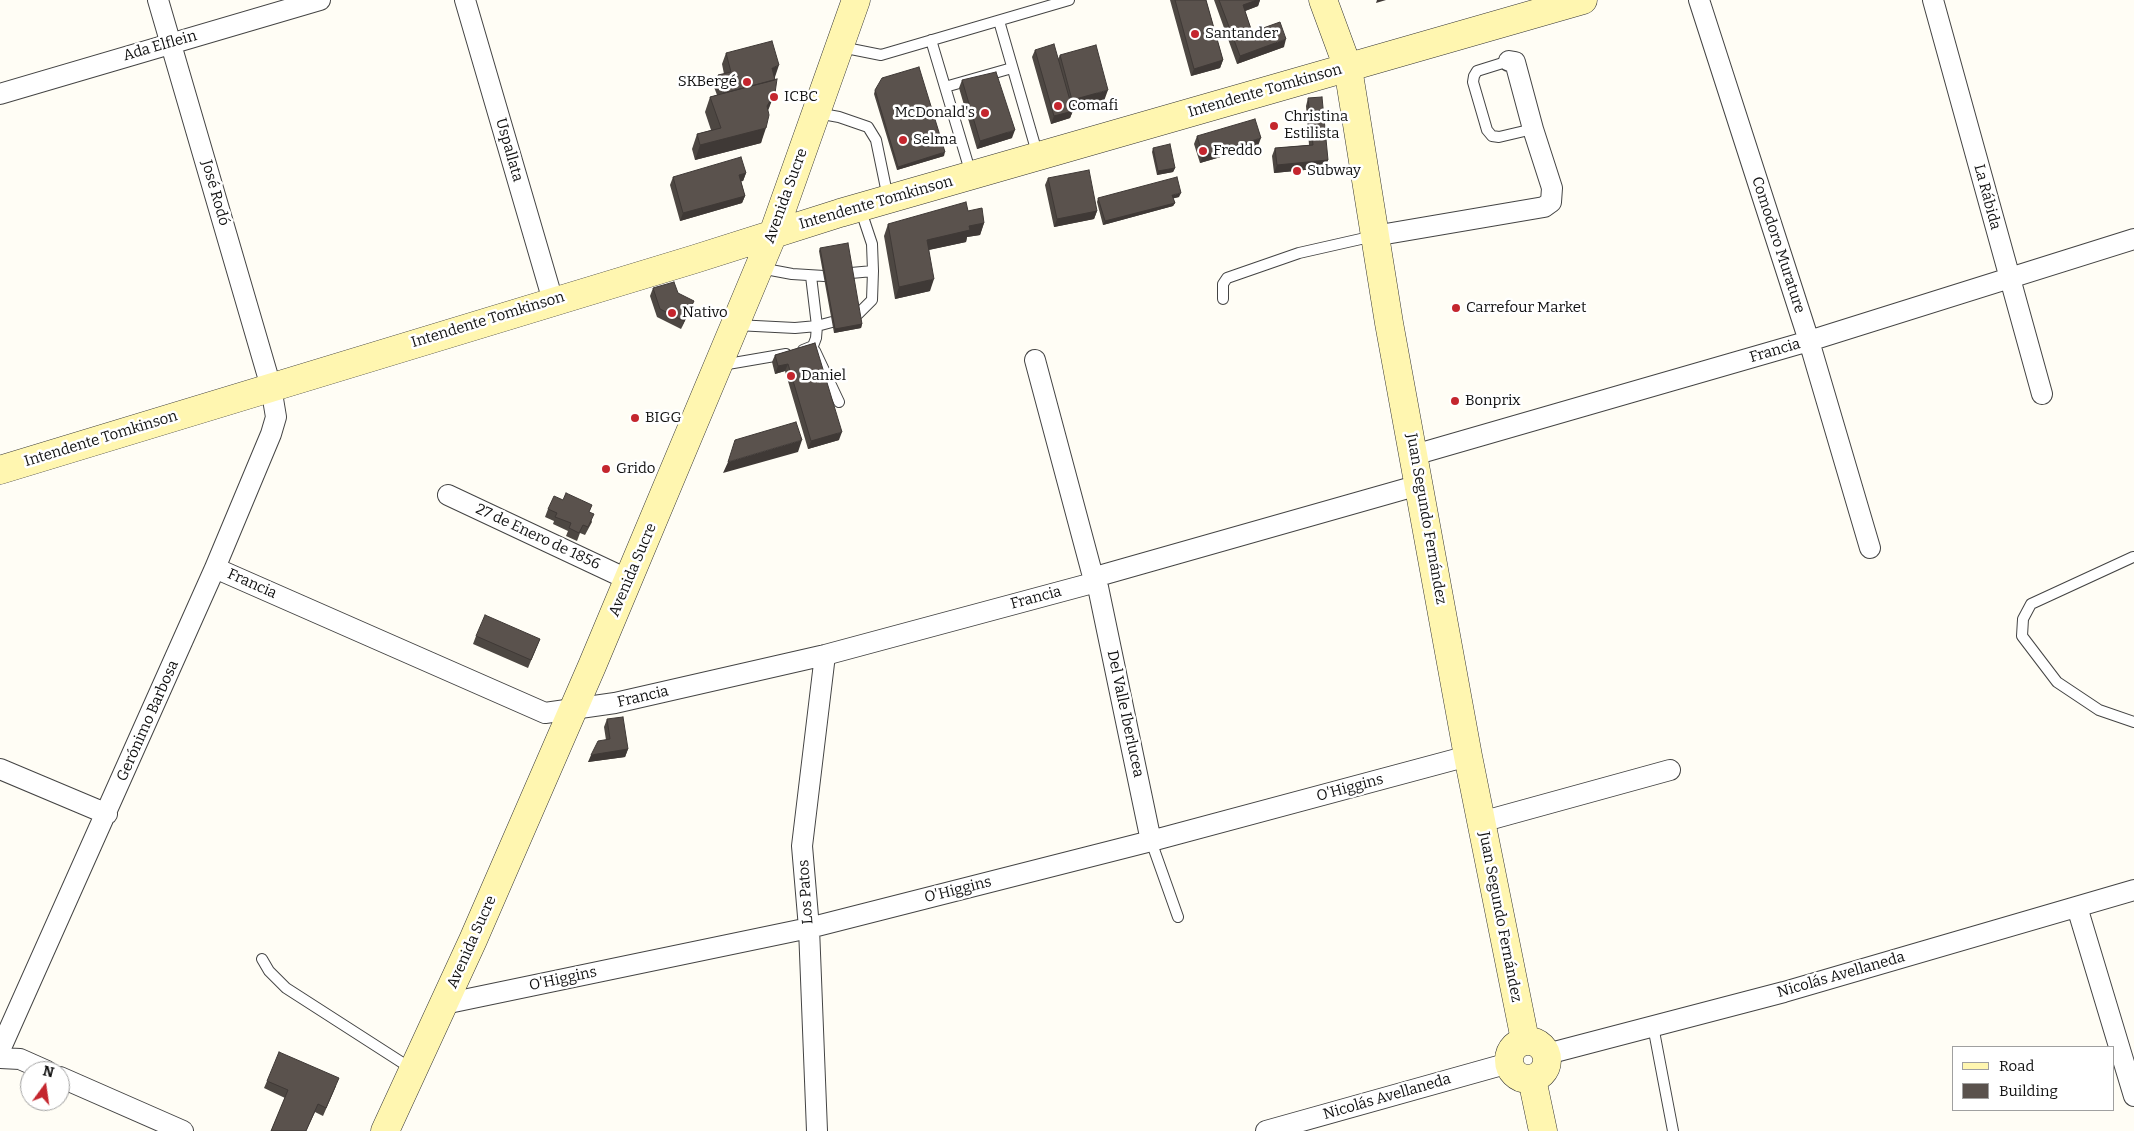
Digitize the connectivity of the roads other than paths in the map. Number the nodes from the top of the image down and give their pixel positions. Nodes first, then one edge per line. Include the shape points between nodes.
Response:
1 (158, 0) edge
2 (320, 0) edge
3 (465, 0) edge
4 (856, 0) edge
5 (1070, 0) edge
6 (1323, 0) edge
7 (1583, 0) edge
8 (1700, 0) edge
9 (1933, 0) edge
10 (999, 20) junction
11 (931, 40) junction
12 (171, 42) junction
13 (840, 47) junction
14 (1509, 60) joint
15 (1012, 68) junction
16 (1348, 68) junction
17 (945, 87) junction
18 (0, 94) edge
19 (817, 113) junction
20 (1533, 129) junction
21 (1038, 157) junction
22 (971, 176) junction
23 (888, 199) junction
24 (860, 207) junction
25 (773, 234) junction
26 (1374, 236) junction
27 (2134, 238) edge
28 (759, 268) junction
29 (873, 271) junction
30 (851, 273) edge
31 (811, 276) junction
32 (824, 276) edge
33 (2009, 278) junction
34 (1223, 299) dead end
35 (553, 301) junction
36 (858, 314) edge
37 (832, 322) edge
38 (735, 325) junction
39 (817, 326) junction
40 (1809, 341) junction
41 (813, 346) junction
42 (1035, 360) dead end
43 (718, 366) junction
44 (271, 386) junction
45 (2042, 394) dead end
46 (839, 402) dead end
47 (1414, 455) junction
48 (0, 470) edge
49 (1419, 485) junction
50 (448, 495) dead end
51 (1870, 548) dead end
52 (2133, 557) edge
53 (215, 568) junction
54 (629, 580) junction
55 (1095, 580) junction
56 (825, 655) junction
57 (572, 711) junction
58 (2134, 722) edge
59 (1468, 756) junction
60 (0, 769) edge
61 (1670, 770) dead end
62 (107, 814) junction
63 (1481, 822) junction
64 (1152, 841) junction
65 (2134, 890) edge
66 (2078, 907) junction
67 (1178, 917) dead end
68 (809, 928) junction
69 (262, 959) dead end
70 (444, 1004) junction
71 (1653, 1026) junction
72 (1536, 1047) junction
73 (0, 1050) edge
74 (0, 1058) edge
75 (24, 1061) edge
76 (1509, 1064) junction
77 (413, 1070) junction
78 (1532, 1079) junction
79 (70, 1081) edge
80 (2134, 1096) edge
81 (182, 1131) edge
82 (385, 1131) edge
83 (817, 1131) edge
84 (1266, 1131) edge
85 (1543, 1131) edge
86 (1673, 1131) edge

1 - 12 street, José Rodó
2 - 12 street, Ada Elflein
3 - 35 street, Uspallata
4 - 13 main road, Avenida Sucre
5 - 10 lane
6 - 16 main road, Juan Segundo Fernández
7 - 16 main road, Intendente Tomkinson
8 - 40 street, Comodoro Murature
9 - 33 street, La Rábida
10 - 11 lane
10 - 15 lane
11 - 13 lane via 881,55
11 - 17 lane
12 - 18 street, Ada Elflein
12 - 44 street, José Rodó
13 - 19 main road, Avenida Sucre
14 - 20 street via 1515,62
14 - 20 lane via 1477,71 1474,76 1487,130 1492,136 1499,137
15 - 17 lane
15 - 21 lane
16 - 21 main road, Intendente Tomkinson
16 - 26 main road, Juan Segundo Fernández
17 - 22 lane
19 - 23 lane via 868,127 876,140
19 - 25 main road, Avenida Sucre
20 - 26 street via 1552,188 1551,202 1544,207
21 - 22 main road, Intendente Tomkinson
22 - 23 main road, Intendente Tomkinson
23 - 24 main road, Intendente Tomkinson
24 - 25 main road, Intendente Tomkinson
24 - 29 lane via 872,244
25 - 28 main road, Avenida Sucre
25 - 35 main road, Intendente Tomkinson
26 - 34 lane via 1299,253 1227,278 1223,284
26 - 47 main road, Juan Segundo Fernández
27 - 33 street, Francia
28 - 31 lane
28 - 38 main road, Avenida Sucre
29 - 30 lane
29 - 36 lane via 872,300
31 - 32 lane
31 - 39 lane
33 - 40 street, Francia
33 - 45 street, La Rábida
35 - 44 main road, Intendente Tomkinson
37 - 39 lane
38 - 39 lane via 774,328
38 - 43 main road, Avenida Sucre
39 - 41 lane
40 - 47 street, Francia
40 - 51 street, Comodoro Murature
41 - 43 lane
41 - 46 lane
42 - 55 street, Del Valle Iberlucea
43 - 54 main road, Avenida Sucre
44 - 48 main road, Intendente Tomkinson
44 - 53 street, Gerónimo Barbosa via 276,417 271,434
47 - 49 main road, Juan Segundo Fernández
49 - 55 street, Francia
49 - 59 main road, Juan Segundo Fernández
50 - 54 street, 27 de Enero de 1856
52 - 58 lane via 2031,604 2023,619 2022,636 2057,682 2099,710
53 - 57 street, Francia via 517,702 545,713
53 - 62 street, Gerónimo Barbosa
54 - 57 main road, Avenida Sucre
55 - 56 street, Francia
55 - 64 street, Del Valle Iberlucea
56 - 57 street, Francia via 616,704
56 - 68 street, Los Patos via 802,846
57 - 70 main road, Avenida Sucre
59 - 63 main road, Juan Segundo Fernández
59 - 64 street, O'Higgins
60 - 62 street
61 - 63 street
62 - 73 street, Gerónimo Barbosa
63 - 72 main road, Juan Segundo Fernández
64 - 67 lane
64 - 68 street, O'Higgins
65 - 66 street, Nicolás Avellaneda
66 - 71 street, Nicolás Avellaneda via 1784,992
66 - 80 street
68 - 70 street, O'Higgins
68 - 83 street, Los Patos
69 - 77 lane via 286,988
70 - 77 main road, Avenida Sucre
71 - 72 street, Nicolás Avellaneda
71 - 86 lane
72 - 76 main road via 1516,1045 1510,1053
72 - 78 main road via 1547,1064 1542,1074
74 - 75 street
76 - 78 main road via 1513,1072 1522,1078
76 - 84 street, Nicolás Avellaneda
77 - 82 main road, Avenida Sucre
78 - 85 main road
79 - 81 street

